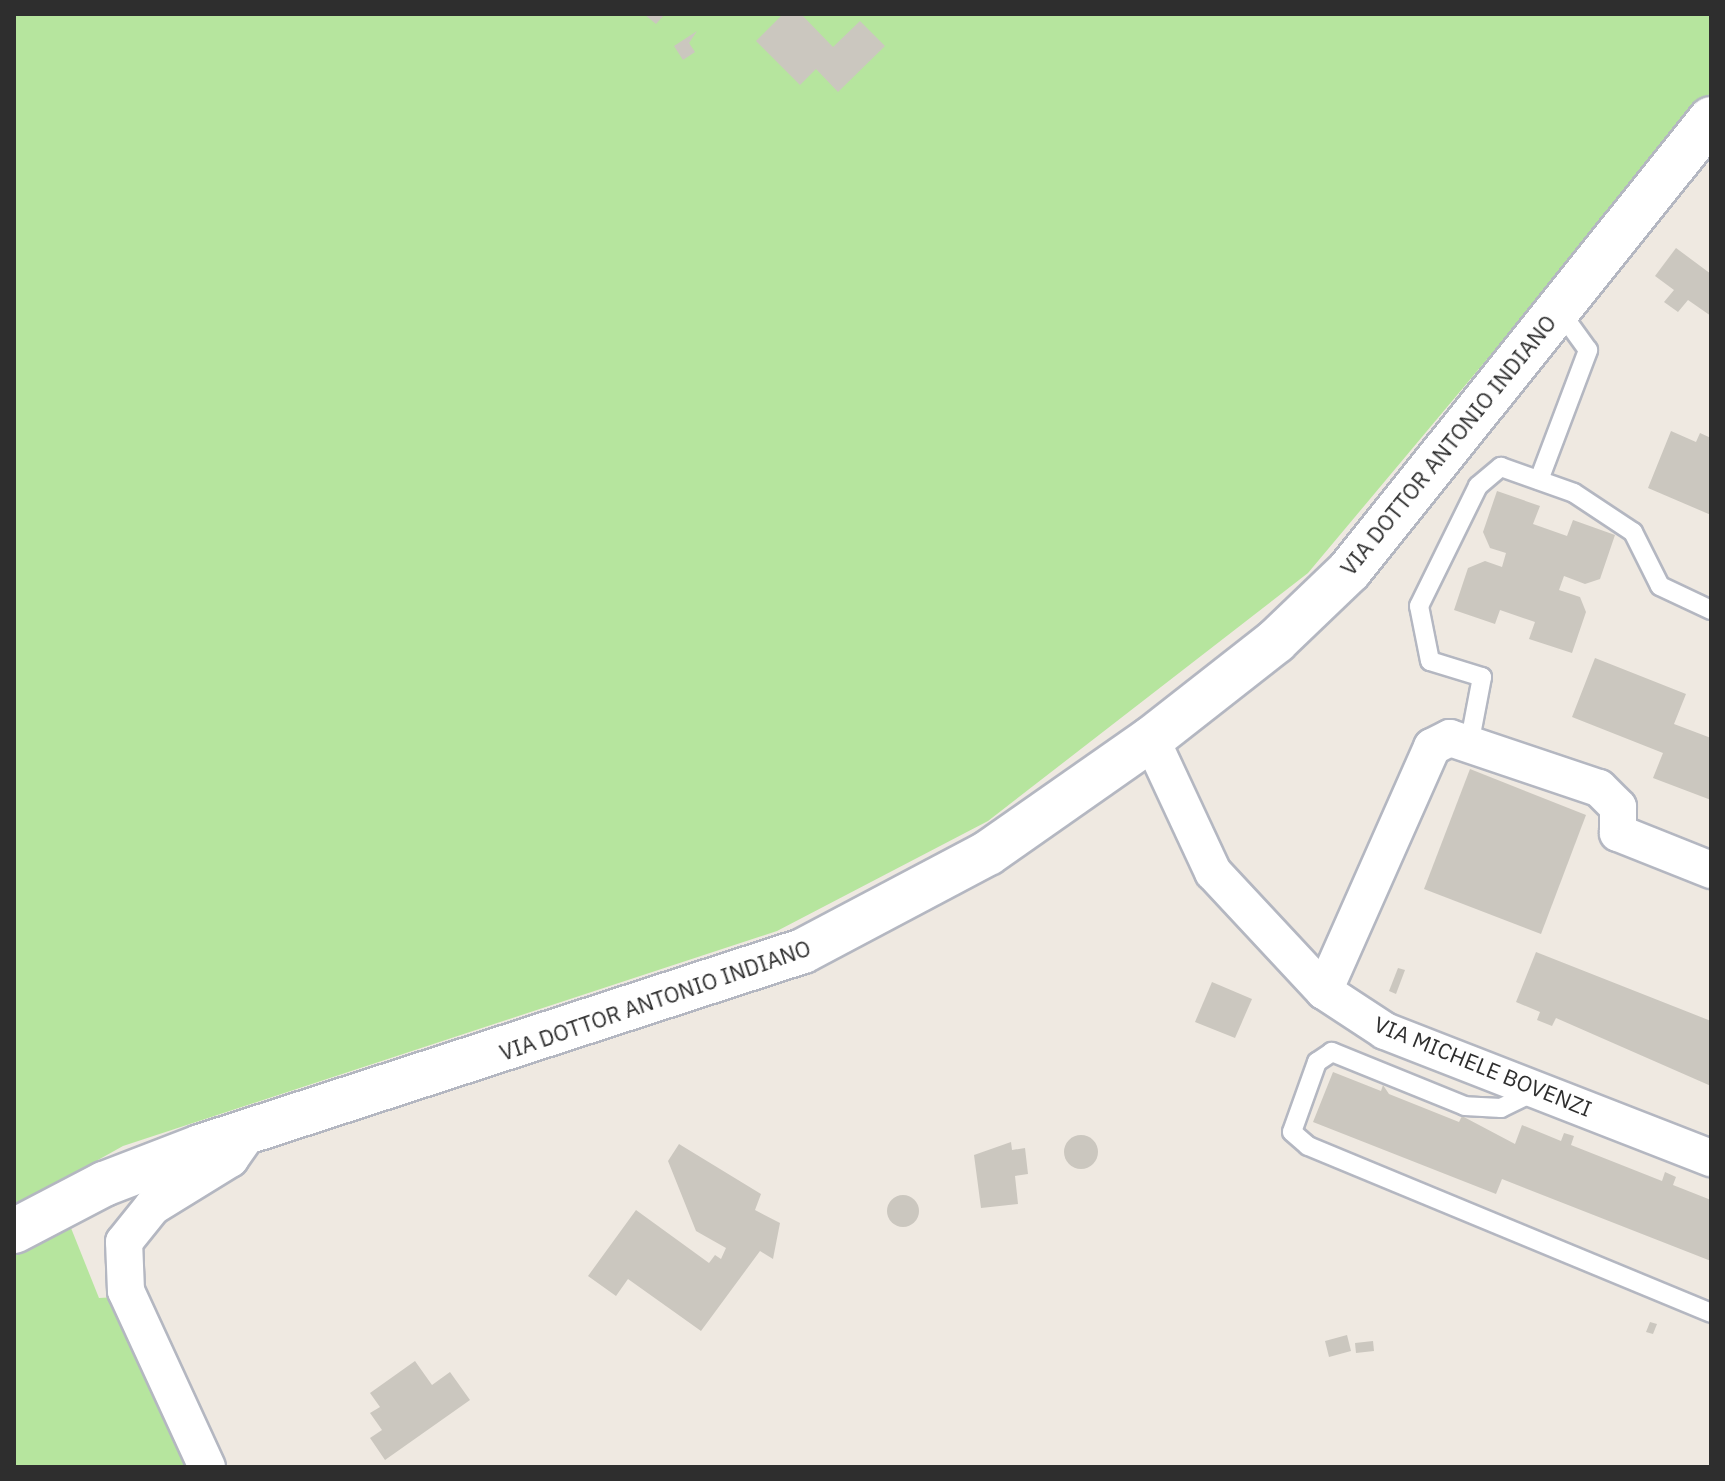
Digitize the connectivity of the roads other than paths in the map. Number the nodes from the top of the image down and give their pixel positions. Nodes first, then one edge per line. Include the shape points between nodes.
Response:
1 (1711, 119) edge
2 (1558, 308) junction
3 (1539, 480) junction
4 (1711, 610) edge
5 (1151, 739) junction
6 (1470, 740) junction
7 (1711, 870) edge
8 (1324, 991) junction
9 (1540, 1089) junction
10 (249, 1132) junction
11 (1711, 1158) edge
12 (14, 1231) edge
13 (1711, 1313) edge
14 (207, 1467) edge

1 - 2 main road, VIA DOTTOR ANTONIO INDIANO
2 - 3 lane via 1588,350
2 - 5 main road, VIA DOTTOR ANTONIO INDIANO via 1349,571
3 - 4 lane via 1574,493 1633,532 1660,586
3 - 6 lane via 1501,467 1478,486 1419,606 1430,661 1482,677
5 - 8 street, VIA MICHELE BOVENZI via 1213,872
5 - 10 main road, VIA DOTTOR ANTONIO INDIANO via 988,853 803,951
6 - 7 street via 1599,788 1618,807 1618,833
6 - 8 street via 1450,738 1432,747
8 - 9 street, VIA MICHELE BOVENZI via 1385,1031
9 - 11 street, VIA MICHELE BOVENZI
9 - 13 lane via 1501,1108 1465,1106 1332,1052 1317,1062 1292,1132 1308,1146
10 - 12 main road, VIA DOTTOR ANTONIO INDIANO via 104,1184
10 - 14 street via 230,1159 152,1207 124,1242 126,1291

